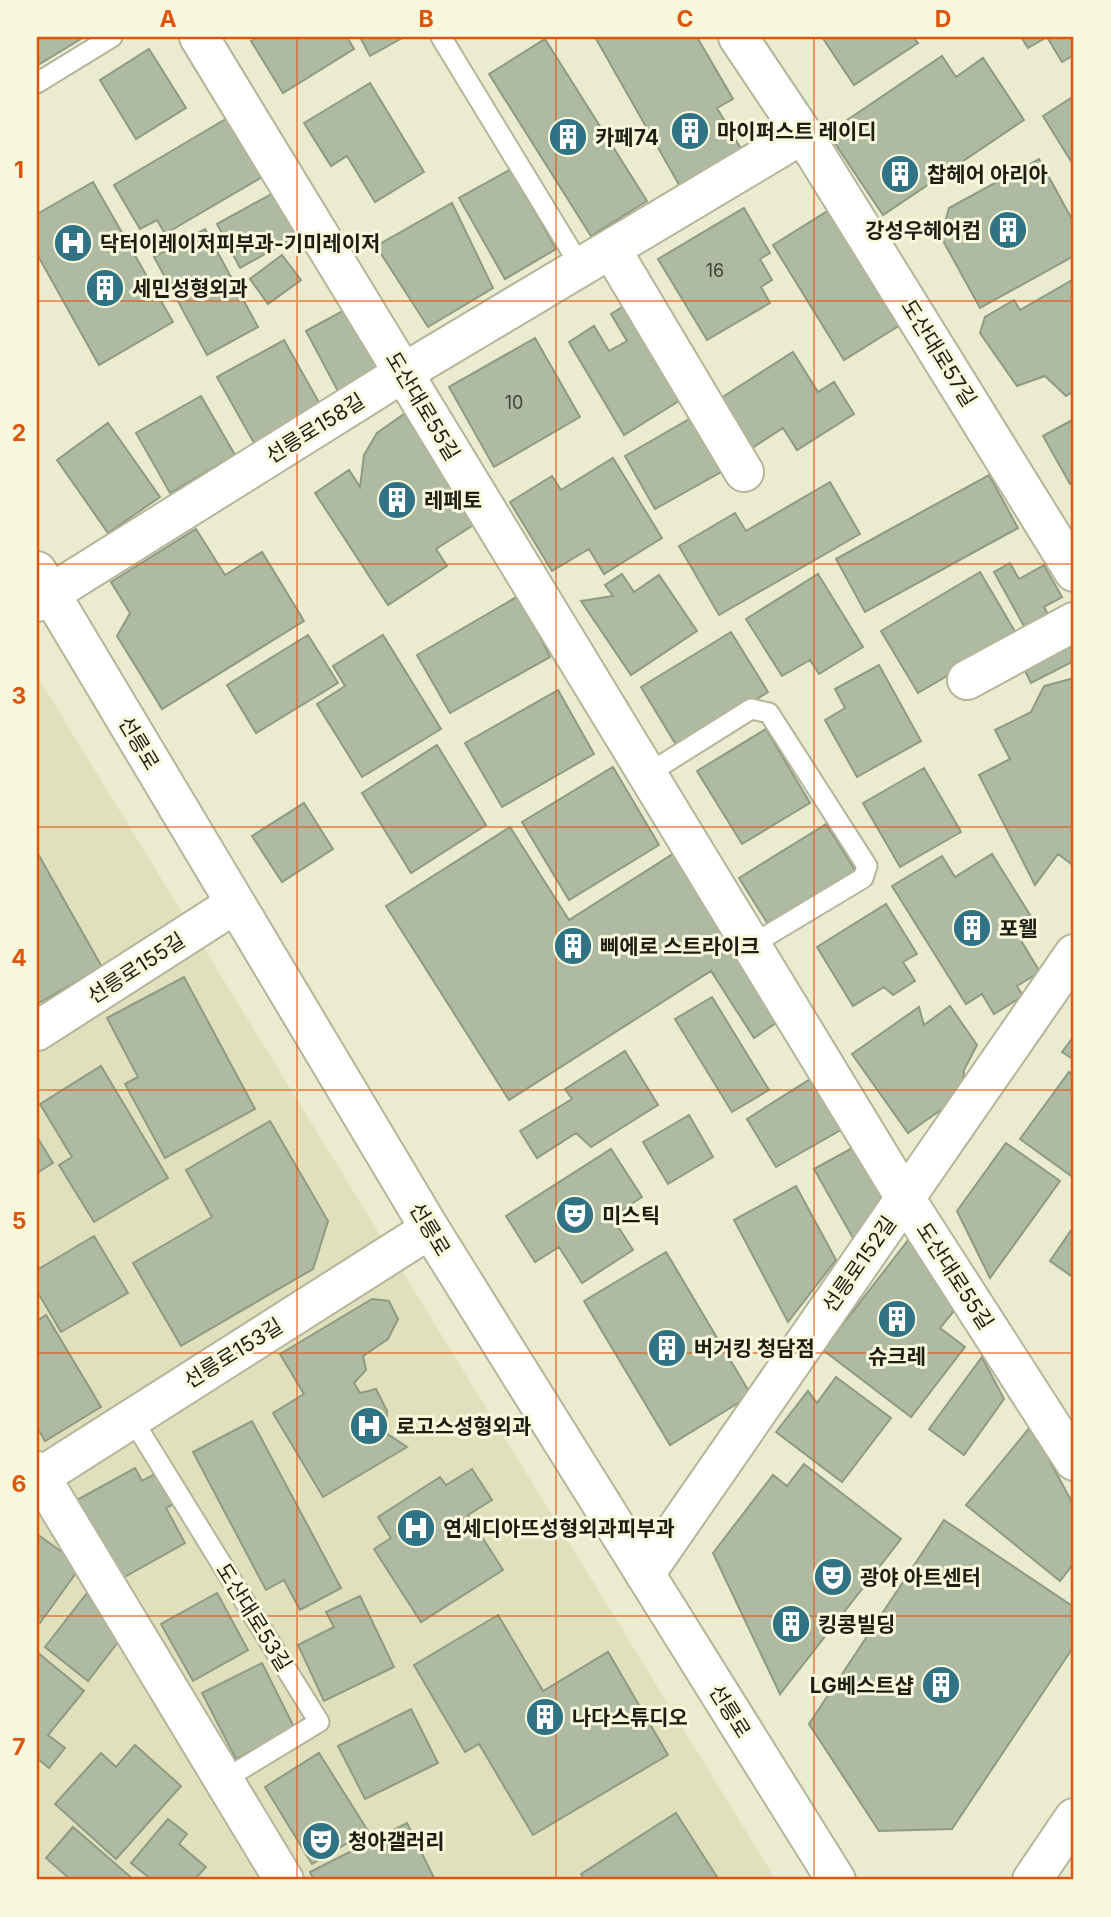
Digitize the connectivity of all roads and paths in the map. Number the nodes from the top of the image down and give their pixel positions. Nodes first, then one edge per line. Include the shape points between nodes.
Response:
1 (112, 37) edge
2 (200, 37) edge
3 (441, 37) edge
4 (738, 37) edge
5 (37, 83) edge
6 (803, 134) junction
7 (596, 258) junction
8 (403, 373) junction
9 (744, 472) dead end
10 (1074, 572) edge
11 (41, 589) edge
12 (1074, 622) edge
13 (967, 680) dead end
14 (649, 774) junction
15 (235, 904) junction
16 (753, 944) junction
17 (1074, 954) edge
18 (37, 1031) edge
19 (905, 1198) junction
20 (430, 1228) junction
21 (131, 1418) junction
22 (1074, 1461) edge
23 (38, 1476) edge
24 (645, 1574) junction
25 (225, 1779) junction
26 (1074, 1818) edge
27 (284, 1880) edge
28 (836, 1880) edge
29 (1032, 1880) edge

1 - 5 lane
2 - 8 street, 도산대로55길
3 - 7 lane
4 - 6 street, 도산대로57길
6 - 7 street, 선릉로158길
6 - 10 street, 도산대로57길
7 - 8 street, 선릉로158길
7 - 9 street
8 - 11 street, 선릉로158길
8 - 14 street, 도산대로55길
11 - 15 street, 선릉로
12 - 13 street
14 - 16 street, 도산대로55길
14 - 16 lane via 751,709 769,713 867,866 863,877
15 - 18 street, 선릉로155길
15 - 20 street, 선릉로
16 - 19 street, 도산대로55길
17 - 19 street, 선릉로152길
19 - 22 street, 도산대로55길
19 - 24 street, 선릉로152길
20 - 21 street, 선릉로153길
20 - 24 street, 선릉로
21 - 23 street, 선릉로153길
21 - 25 lane, 도산대로53길 via 319,1722
23 - 25 street
24 - 28 street, 선릉로
25 - 27 street
26 - 29 street

